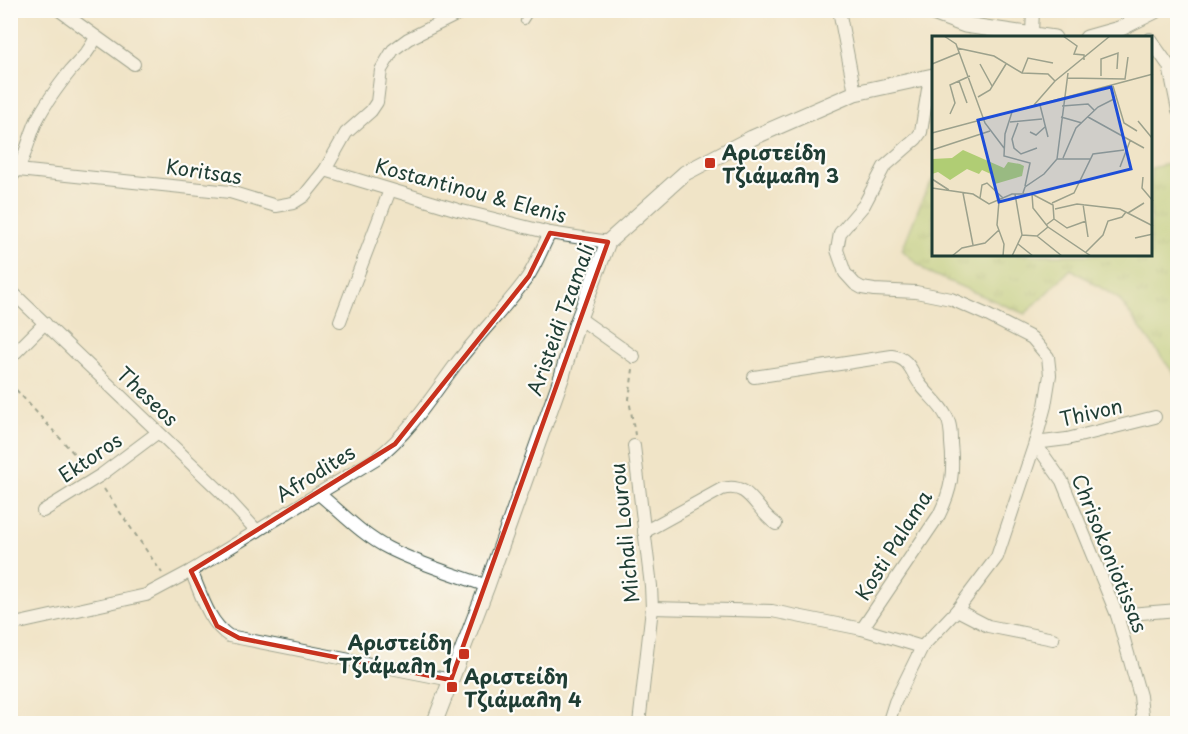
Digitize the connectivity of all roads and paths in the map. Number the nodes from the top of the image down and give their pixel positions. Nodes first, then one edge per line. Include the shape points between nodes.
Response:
1 (59, 10) edge
2 (466, 10) edge
3 (531, 10) edge
4 (839, 10) edge
5 (925, 10) edge
6 (1033, 10) edge
7 (1157, 10) edge
8 (1141, 19) junction
9 (524, 21) dead end
10 (963, 31) edge
11 (1032, 33) junction
12 (1045, 36) edge
13 (1094, 36) edge
14 (1149, 36) edge
15 (96, 37) junction
16 (1152, 41) edge
17 (134, 64) dead end
18 (932, 77) edge
19 (855, 93) junction
20 (1178, 110) edge
21 (325, 170) junction
22 (14, 175) edge
23 (390, 190) junction
24 (550, 233) junction
25 (608, 242) junction
26 (10, 290) edge
27 (579, 318) junction
28 (340, 321) dead end
29 (45, 323) junction
30 (634, 357) joint
31 (10, 358) edge
32 (754, 377) dead end
33 (1155, 417) dead end
34 (157, 433) junction
35 (1035, 443) junction
36 (634, 446) joint
37 (319, 494) junction
38 (43, 511) dead end
39 (776, 524) dead end
40 (257, 531) junction
41 (644, 532) junction
42 (191, 571) junction
43 (487, 586) junction
44 (652, 608) junction
45 (957, 610) junction
46 (1178, 610) edge
47 (1117, 615) junction
48 (10, 625) edge
49 (862, 629) junction
50 (1053, 639) dead end
51 (922, 647) junction
52 (451, 680) junction
53 (434, 723) edge
54 (639, 723) edge
55 (888, 723) edge
56 (1143, 723) edge

1 - 15 street
2 - 21 street, Koritsas via 393,50 381,70 377,102 346,133
3 - 9 lane
4 - 19 street
5 - 10 street
6 - 11 street
7 - 8 street
8 - 13 street
8 - 14 street
10 - 11 street
11 - 12 street
15 - 17 street
15 - 22 street via 89,52 48,101
16 - 20 street via 1169,66
18 - 19 street, Aristeidi Tzamali
18 - 35 street via 921,132 884,167 864,205 842,229 838,239 839,261 845,273 862,288 951,299 1032,338 1048,357 1050,375
19 - 25 street, Aristeidi Tzamali via 752,138 685,173
21 - 22 street, Koritsas via 304,196 276,206 230,192
21 - 23 street, Kostantinou & Elenis
23 - 24 street, Kostantinou & Elenis
23 - 28 street
24 - 25 street, Kostantinou & Elenis
24 - 37 street, Afrodites via 528,276 475,339 416,421 377,458
25 - 27 street, Aristeidi Tzamali
26 - 29 street, Theseos
27 - 30 street
27 - 43 street, Aristeidi Tzamali
29 - 31 street
29 - 34 street, Theseos
30 - 36 path via 629,399 636,432
32 - 49 street, Kosti Palama via 899,357 909,364 950,424 954,468 946,501
33 - 35 street, Thivon
34 - 38 street, Ektoros via 101,475
34 - 40 street, Theseos
35 - 45 street via 997,557
35 - 47 street, Chrisokoniotissas via 1062,481
36 - 41 street, Michali Lourou
37 - 40 street, Afrodites
37 - 43 street via 387,548
39 - 41 street via 747,493 730,487
40 - 42 street, Afrodites
41 - 44 street, Michali Lourou
42 - 48 street, Afrodites via 146,595
42 - 52 street via 212,617 229,636
43 - 52 street, Aristeidi Tzamali
44 - 49 street via 772,612
44 - 54 street, Michali Lourou
45 - 50 street via 988,626
45 - 51 street
46 - 47 street
47 - 56 street, Chrisokoniotissas via 1140,696
49 - 51 street
51 - 55 street
52 - 53 street, Aristeidi Tzamali

